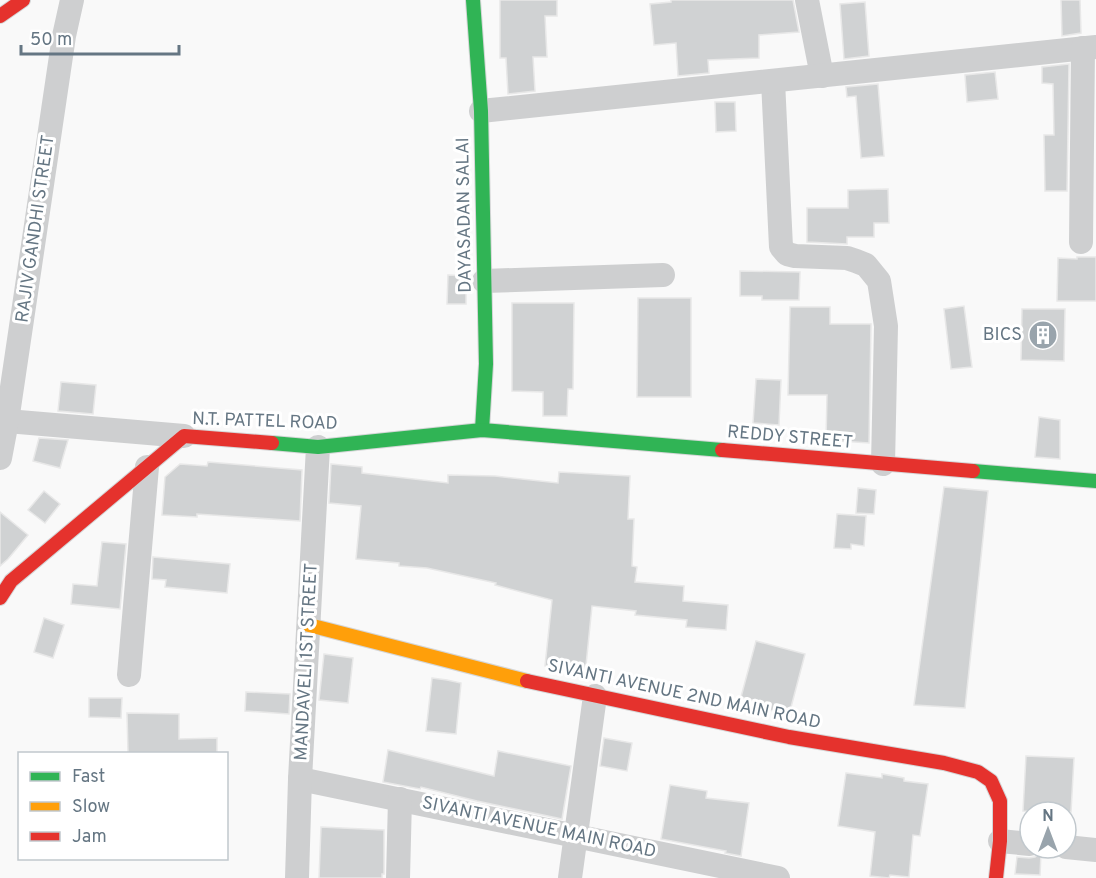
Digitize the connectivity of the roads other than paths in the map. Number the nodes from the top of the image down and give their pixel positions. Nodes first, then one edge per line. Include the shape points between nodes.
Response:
1 (23, 0) edge
2 (72, 0) edge
3 (473, 0) edge
4 (807, 0) edge
5 (0, 16) edge
6 (1090, 47) edge
7 (822, 76) junction
8 (773, 81) junction
9 (481, 111) junction
10 (1081, 242) dead end
11 (663, 275) dead end
12 (484, 280) junction
13 (7, 421) junction
14 (482, 430) junction
15 (184, 436) junction
16 (318, 447) junction
17 (0, 458) edge
18 (883, 464) junction
19 (147, 467) junction
20 (1096, 481) edge
21 (0, 598) edge
22 (309, 625) junction
23 (129, 675) dead end
24 (595, 696) junction
25 (300, 779) junction
26 (400, 799) junction
27 (576, 836) junction
28 (999, 841) junction
29 (1018, 843) edge
30 (1078, 848) edge
31 (1096, 850) edge
32 (705, 870) edge
33 (297, 878) edge
34 (398, 878) edge
35 (570, 878) edge
36 (778, 878) edge
37 (996, 878) edge

1 - 5 street
2 - 13 street, RAJIV GANDHI STREET
3 - 9 street, DAYASADAN SALAI
4 - 7 street
6 - 7 street
6 - 10 street
7 - 8 street
8 - 9 street
8 - 18 street via 781,247 795,256 856,261 866,265 879,280 886,326
9 - 12 street, DAYASADAN SALAI
11 - 12 street
12 - 14 street, DAYASADAN SALAI via 486,364
13 - 15 street
13 - 17 street, RAJIV GANDHI STREET
14 - 16 street, N.T. PATTEL ROAD
14 - 18 street, REDDY STREET
15 - 16 street, N.T. PATTEL ROAD
15 - 19 street, N.T. PATTEL ROAD
16 - 22 street, MANDAVELI 1ST STREET
18 - 20 street, REDDY STREET
19 - 21 street, N.T. PATTEL ROAD via 11,581
19 - 23 street
22 - 24 street, SIVANTI AVENUE 2ND MAIN ROAD
22 - 25 street, MANDAVELI 1ST STREET
24 - 27 street
24 - 28 street, SIVANTI AVENUE 2ND MAIN ROAD via 978,772 991,781 1000,801
25 - 26 street, SIVANTI AVENUE MAIN ROAD
25 - 33 street, MANDAVELI 1ST STREET
26 - 27 street, SIVANTI AVENUE MAIN ROAD
26 - 34 street
27 - 32 street, SIVANTI AVENUE MAIN ROAD
27 - 35 street
28 - 29 street
28 - 37 street, SIVANTI AVENUE 2ND MAIN ROAD
30 - 31 street
32 - 36 street, SIVANTI AVENUE MAIN ROAD

